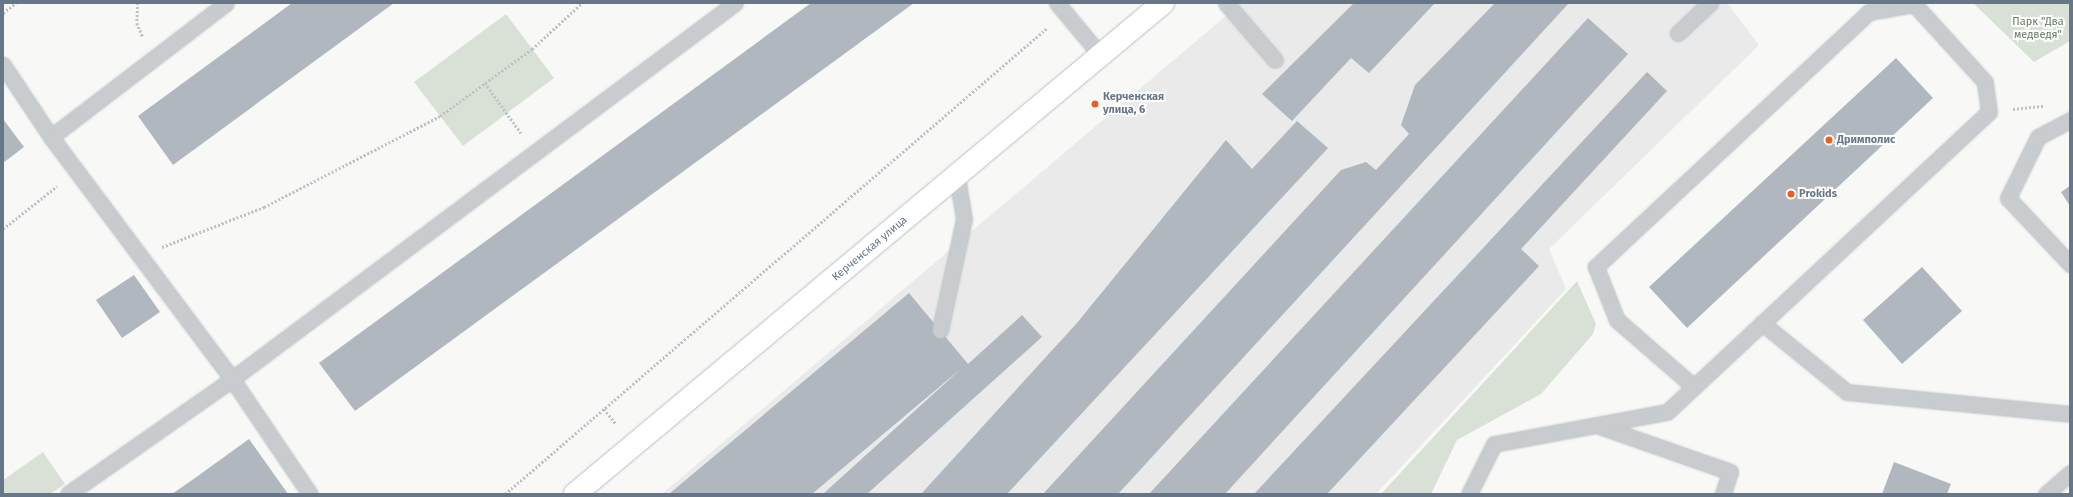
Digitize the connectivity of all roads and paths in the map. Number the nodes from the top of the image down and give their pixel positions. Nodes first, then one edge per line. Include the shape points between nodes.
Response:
1 (16, 3) edge
2 (138, 3) edge
3 (226, 3) edge
4 (582, 3) edge
5 (735, 3) edge
6 (1163, 3) edge
7 (1226, 3) edge
8 (1710, 3) edge
9 (1061, 8) edge
10 (3, 13) edge
11 (1678, 33) dead end
12 (1102, 57) junction
13 (153, 59) junction
14 (1275, 60) dead end
15 (3, 65) edge
16 (485, 83) junction
17 (2048, 105) dead end
18 (1989, 112) junction
19 (2070, 120) edge
20 (51, 137) junction
21 (534, 153) junction
22 (76, 170) junction
23 (957, 176) junction
24 (3, 229) edge
25 (138, 256) junction
26 (2070, 264) edge
27 (1762, 323) junction
28 (940, 330) dead end
29 (232, 379) junction
30 (1694, 386) junction
31 (2070, 414) edge
32 (1597, 425) junction
33 (2070, 473) edge
34 (68, 494) edge
35 (310, 494) edge
36 (505, 494) edge
37 (575, 494) edge
38 (1469, 494) edge
39 (1723, 494) edge
40 (2046, 494) edge

1 - 10 path
2 - 13 path via 137,23
3 - 13 lane
4 - 16 path via 532,49
5 - 21 lane
6 - 12 street, Керченская улица
7 - 14 lane
8 - 11 lane
9 - 12 lane
9 - 36 path
12 - 23 street, Керченская улица
13 - 20 lane
15 - 20 lane
16 - 21 path
16 - 25 path via 440,116 264,207
17 - 18 path
18 - 27 lane
18 - 30 lane via 1985,82 1914,4 1869,12 1596,267 1617,320
19 - 26 lane via 2038,137 2008,198
20 - 22 lane
21 - 29 lane
22 - 24 path
22 - 25 lane
23 - 28 lane via 964,219
23 - 37 street, Керченская улица
25 - 29 lane
27 - 30 lane
27 - 31 lane via 1847,392
29 - 34 lane
29 - 35 lane
30 - 32 lane via 1667,412
32 - 38 lane via 1494,444
32 - 39 lane via 1730,472
33 - 40 lane

